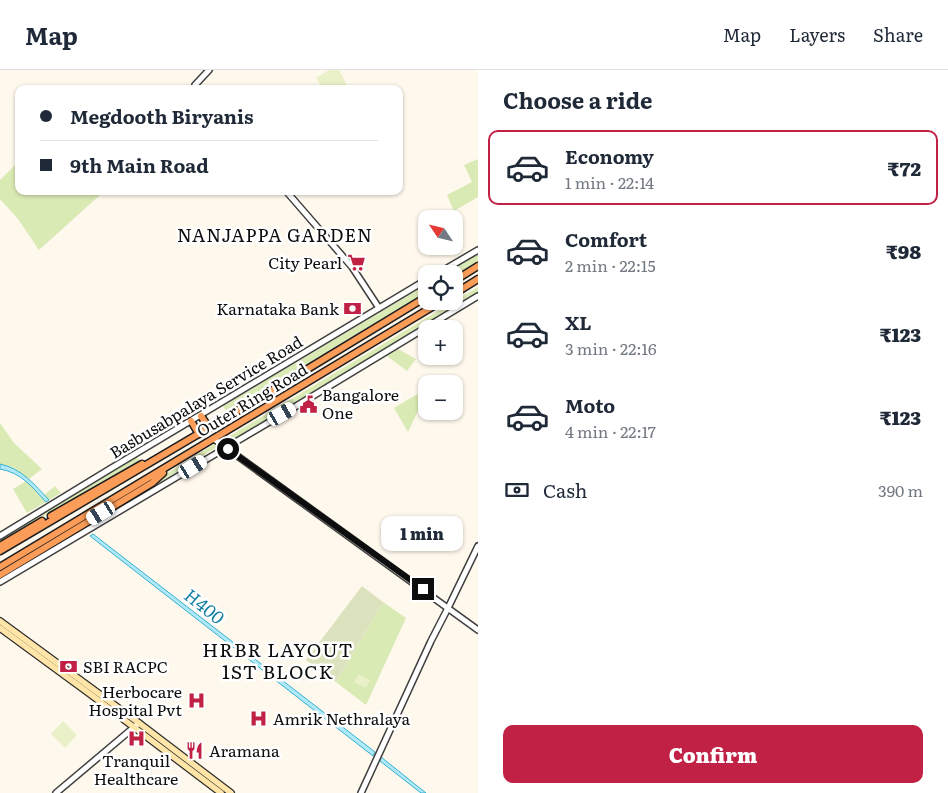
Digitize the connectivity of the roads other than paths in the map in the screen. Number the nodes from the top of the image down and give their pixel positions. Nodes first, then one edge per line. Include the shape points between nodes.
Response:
1 (210, 70) edge
2 (196, 85) edge
3 (289, 195) edge
4 (478, 250) edge
5 (452, 265) edge
6 (478, 266) edge
7 (463, 275) edge
8 (478, 279) edge
9 (418, 285) edge
10 (463, 288) edge
11 (478, 296) edge
12 (418, 302) edge
13 (379, 308) junction
14 (427, 310) edge
15 (201, 416) junction
16 (191, 422) junction
17 (209, 428) junction
18 (198, 434) junction
19 (214, 439) junction
20 (226, 447) junction
21 (172, 450) junction
22 (177, 461) junction
23 (0, 536) edge
24 (0, 546) edge
25 (478, 546) edge
26 (0, 552) edge
27 (0, 568) edge
28 (0, 575) edge
29 (0, 582) edge
30 (448, 608) junction
31 (0, 621) edge
32 (0, 628) edge
33 (478, 630) edge
34 (137, 725) junction
35 (56, 793) edge
36 (222, 793) edge
37 (231, 793) edge
38 (361, 793) edge

1 - 2 street
3 - 13 street via 352,267
4 - 5 street
6 - 7 highway
8 - 10 highway
9 - 13 street, Basbusabpalaya Service Road
11 - 20 street
12 - 17 highway, Outer Ring Road
13 - 15 street, Basbusabpalaya Service Road
14 - 19 highway, Outer Ring Road
15 - 16 street, Basbusabpalaya Service Road
15 - 17 highway
16 - 18 highway
16 - 23 street, Basbusabpalaya Service Road
17 - 18 highway, Outer Ring Road
18 - 21 highway, Outer Ring Road
19 - 20 street
19 - 22 highway, Outer Ring Road
20 - 29 street
20 - 30 street
21 - 24 highway via 135,467
21 - 26 highway, Outer Ring Road
22 - 27 highway, Outer Ring Road
22 - 28 highway via 152,482
25 - 30 street
30 - 33 street
30 - 38 street
31 - 34 main road
32 - 34 main road
34 - 35 street
34 - 36 main road
34 - 37 main road

